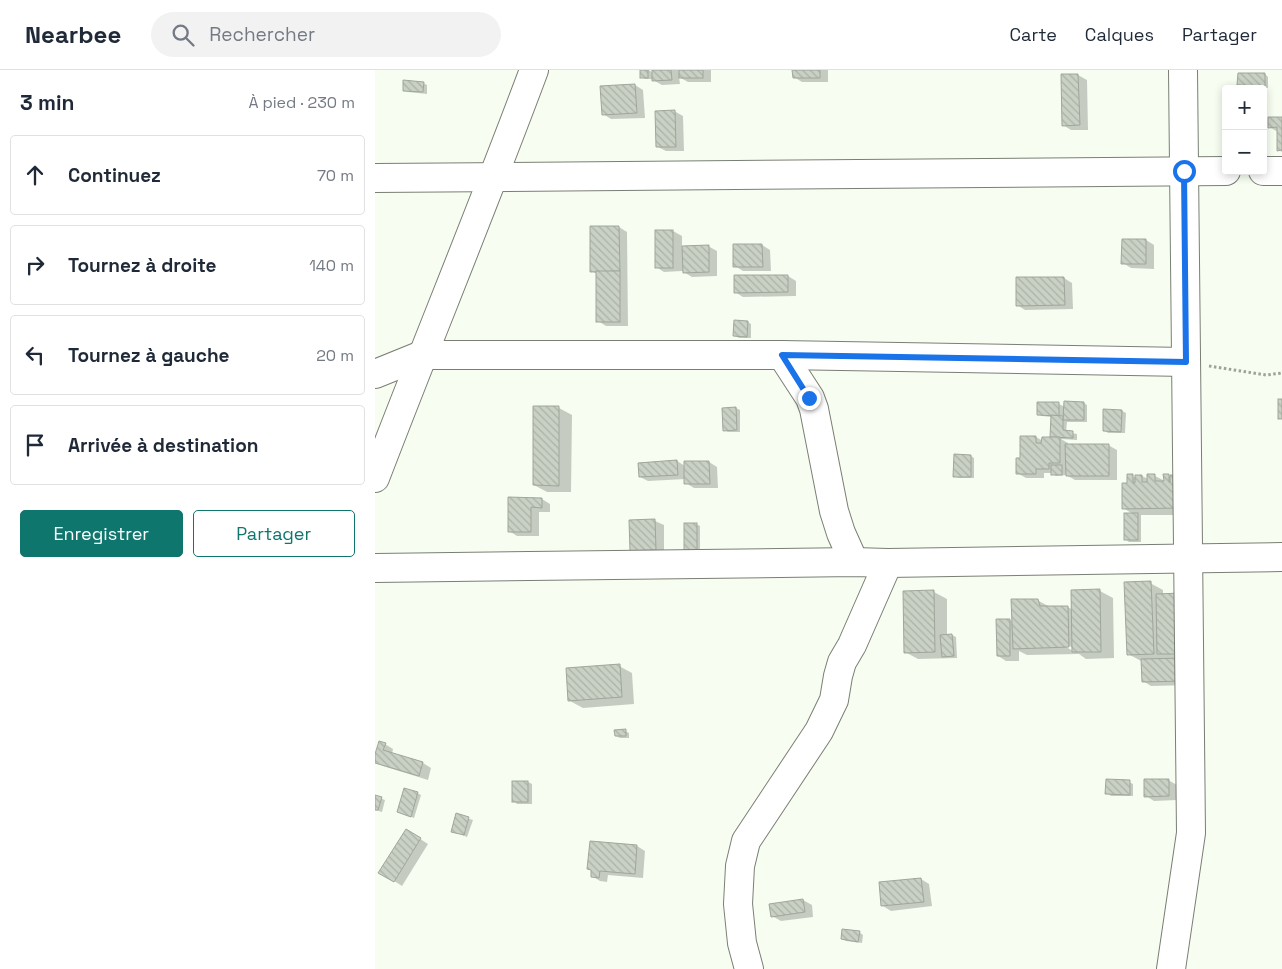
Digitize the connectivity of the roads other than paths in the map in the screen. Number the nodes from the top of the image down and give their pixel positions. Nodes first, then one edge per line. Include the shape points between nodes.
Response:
1 (534, 70) edge
2 (1183, 70) edge
3 (1184, 171) junction
4 (1222, 171) edge
5 (1267, 171) edge
6 (1282, 171) edge
7 (494, 176) junction
8 (375, 178) edge
9 (422, 355) junction
10 (782, 355) junction
11 (1186, 362) junction
12 (375, 374) edge
13 (375, 478) edge
14 (1282, 556) edge
15 (1188, 557) junction
16 (855, 562) junction
17 (887, 563) junction
18 (375, 568) edge
19 (749, 969) edge
20 (1171, 969) edge

1 - 7 street
2 - 3 street
3 - 4 street
3 - 7 street
3 - 11 street
5 - 6 street
7 - 8 street
7 - 9 street
9 - 10 street
9 - 12 street
9 - 13 street
10 - 11 street
10 - 16 street via 814,409 834,511
11 - 15 street
14 - 15 street
15 - 17 street
15 - 20 street via 1191,833
16 - 17 street
16 - 18 street
17 - 19 street via 842,662 834,700 819,730 746,841 740,866 738,904 742,943

